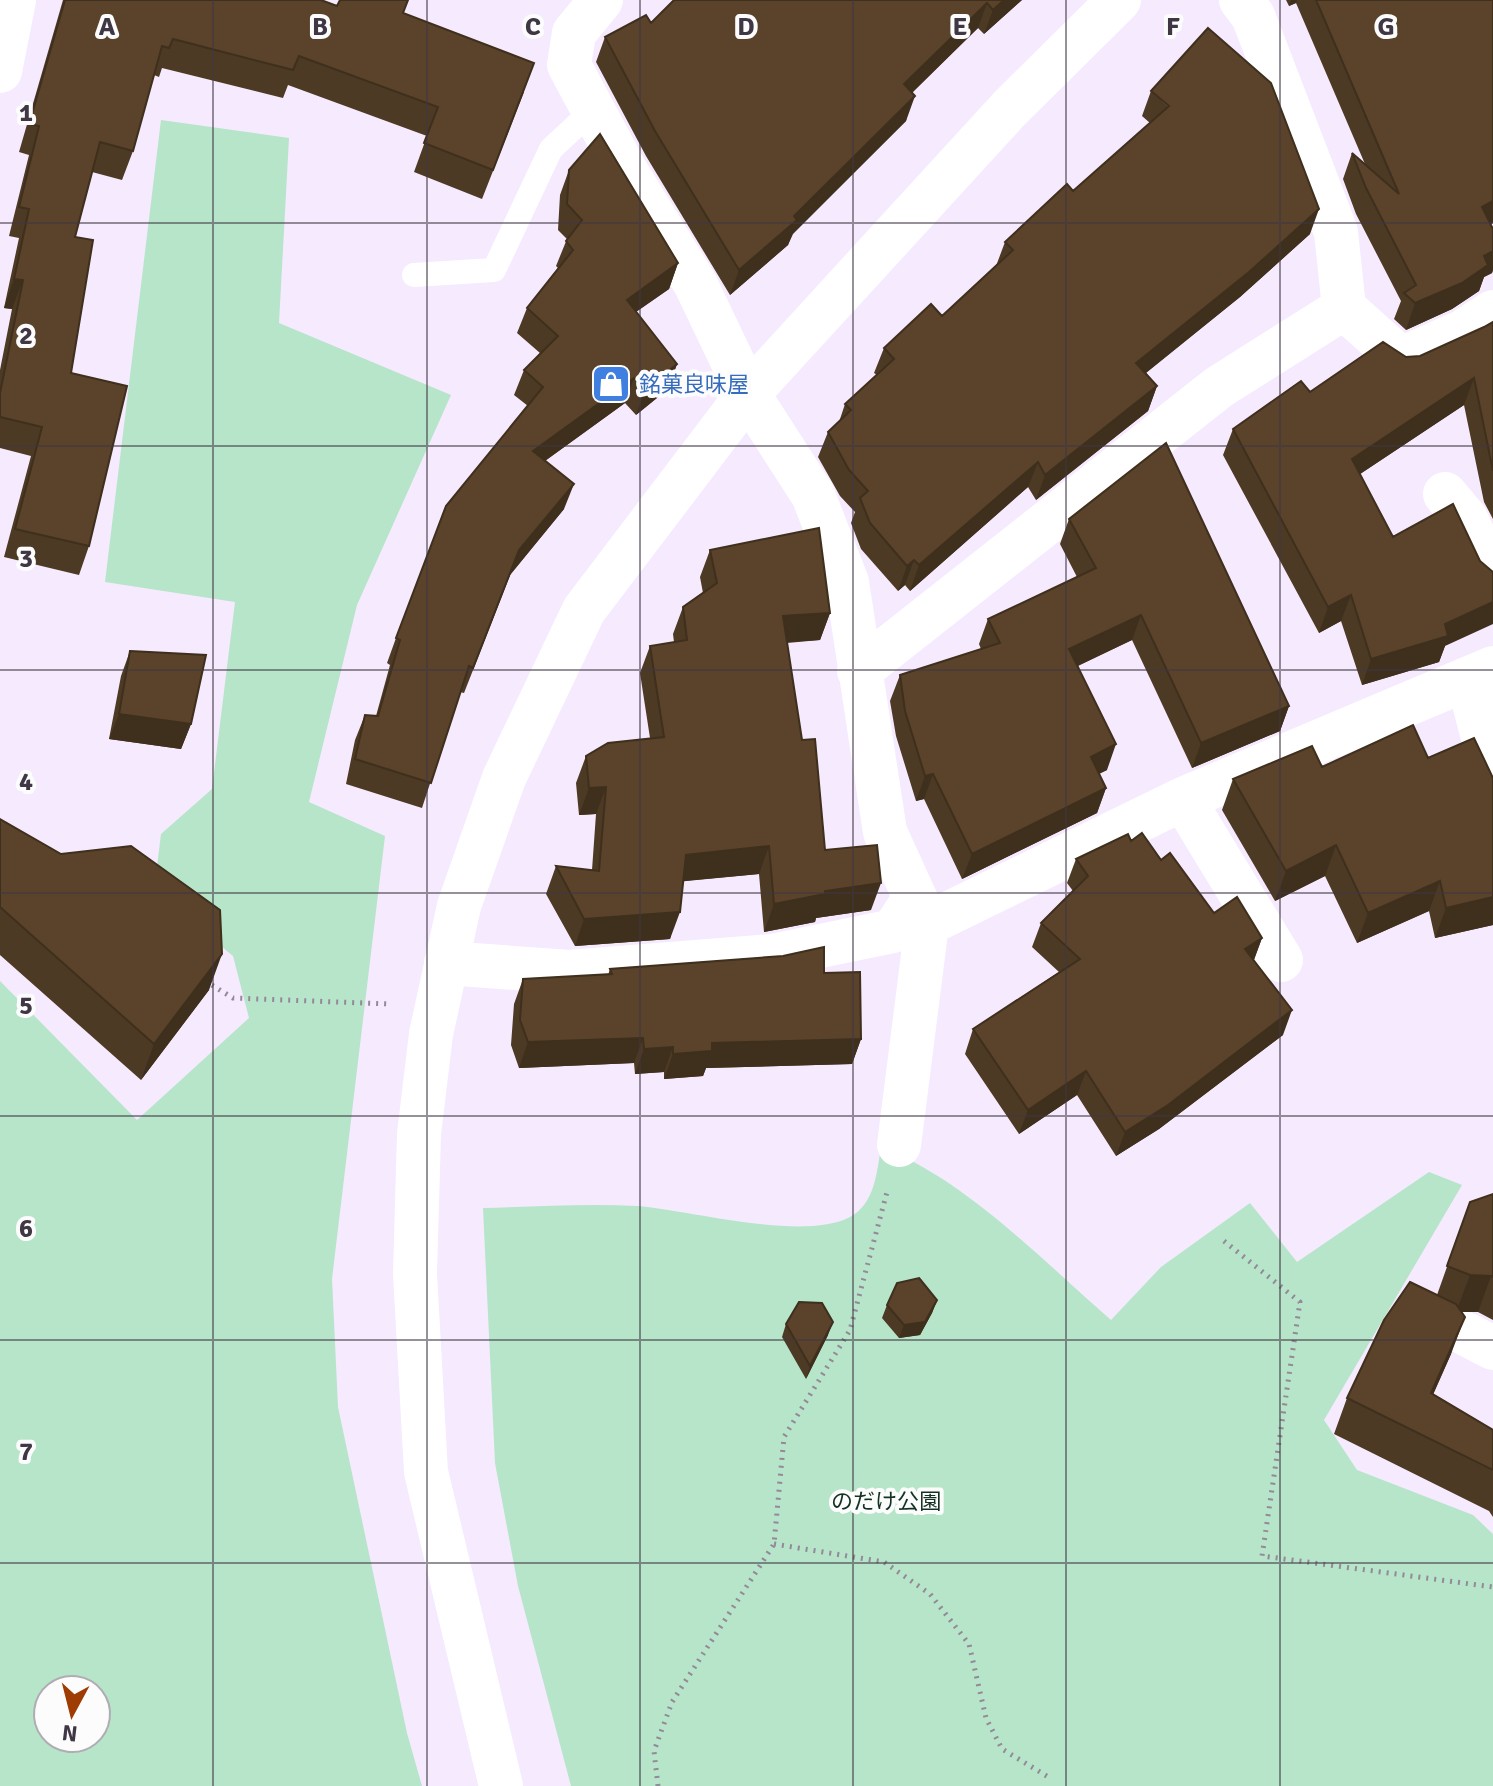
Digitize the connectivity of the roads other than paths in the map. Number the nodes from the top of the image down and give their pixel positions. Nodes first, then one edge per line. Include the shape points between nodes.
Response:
1 (14, 0) edge
2 (601, 0) edge
3 (1119, 0) edge
4 (1241, 0) edge
5 (0, 71) edge
6 (594, 109) junction
7 (414, 275) dead end
8 (1344, 308) junction
9 (1493, 312) edge
10 (748, 394) junction
11 (1445, 494) dead end
12 (1493, 577) edge
13 (859, 671) junction
14 (1480, 674) edge
15 (1493, 776) edge
16 (1183, 799) junction
17 (921, 911) junction
18 (1281, 960) dead end
19 (446, 963) junction
20 (899, 1145) road end
21 (501, 1786) edge

1 - 5 street
2 - 6 street via 574,33 569,65
3 - 10 street via 1009,109
4 - 8 street via 1253,16 1336,232
6 - 7 lane via 551,149 494,270
6 - 10 street via 696,285
8 - 9 street via 1401,359
8 - 13 street via 1219,387
10 - 13 street via 813,495 847,582
10 - 19 street via 584,610 504,778 459,906
11 - 12 street via 1466,519
13 - 17 street via 885,832
14 - 15 street
14 - 16 street
16 - 17 street
16 - 18 street
17 - 19 street via 893,931 772,956 569,972
17 - 20 street
19 - 21 street via 419,1134 415,1274 420,1389 426,1472

